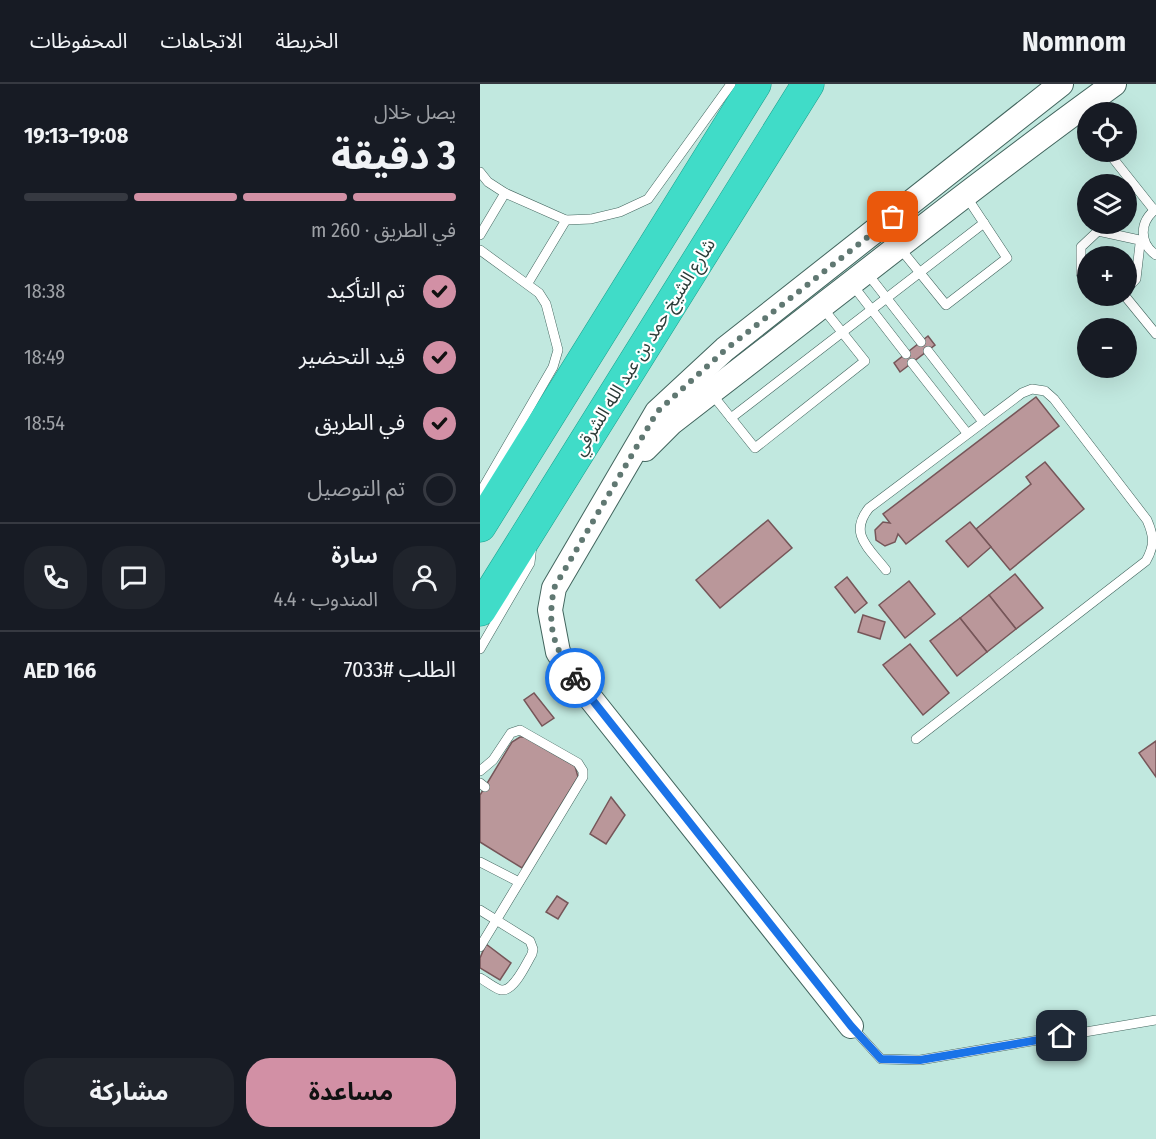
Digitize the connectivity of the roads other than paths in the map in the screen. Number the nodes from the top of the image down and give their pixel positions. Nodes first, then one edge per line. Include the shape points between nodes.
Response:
1 (731, 84) edge
2 (755, 84) edge
3 (808, 84) edge
4 (1061, 84) edge
5 (1114, 84) edge
6 (1116, 162) edge
7 (482, 181) edge
8 (505, 193) junction
9 (966, 196) junction
10 (1155, 209) edge
11 (566, 220) junction
12 (984, 223) junction
13 (480, 235) edge
14 (1144, 241) junction
15 (1082, 246) edge
16 (899, 247) junction
17 (480, 250) edge
18 (1156, 255) edge
19 (1137, 270) edge
20 (920, 272) junction
21 (859, 278) junction
22 (528, 283) junction
23 (887, 298) junction
24 (1133, 306) edge
25 (822, 307) junction
26 (871, 309) junction
27 (842, 333) junction
28 (1156, 334) edge
29 (921, 342) dead end
30 (928, 351) dead end
31 (906, 354) dead end
32 (912, 363) dead end
33 (711, 392) junction
34 (731, 418) junction
35 (983, 422) junction
36 (967, 433) junction
37 (624, 470) junction
38 (480, 493) edge
39 (480, 526) edge
40 (529, 532) junction
41 (886, 570) dead end
42 (480, 610) edge
43 (480, 649) edge
44 (916, 739) dead end
45 (480, 771) edge
46 (480, 862) edge
47 (519, 882) junction
48 (480, 910) edge
49 (496, 920) junction
50 (480, 947) edge
51 (480, 978) edge
52 (1156, 1020) edge
53 (851, 1026) joint

1 - 11 lane via 648,199 620,212
2 - 39 highway
3 - 40 highway, شارع الشيخ حمد بن عبد الله الشرقي
4 - 37 street via 717,356 657,412
5 - 9 street via 1080,114 1008,161
6 - 10 lane
7 - 8 lane
8 - 11 lane
8 - 13 lane
9 - 12 lane
9 - 16 street
10 - 14 lane via 1144,224
11 - 22 lane
12 - 20 lane
12 - 20 lane via 1007,258 946,305
14 - 15 lane via 1098,231
14 - 18 lane
14 - 19 lane via 1140,244
16 - 20 lane
16 - 21 street
17 - 22 lane
20 - 23 lane
21 - 23 lane
21 - 25 street
21 - 26 lane
22 - 38 lane via 546,304 558,350 554,367
23 - 26 lane
23 - 29 lane
24 - 28 lane
25 - 27 lane
25 - 33 street
26 - 27 lane
26 - 31 lane
27 - 34 lane
27 - 34 lane via 865,361 755,448
30 - 35 lane
32 - 36 lane
33 - 34 lane
33 - 37 street via 671,423
35 - 36 lane
35 - 44 lane via 1022,393 1032,389 1044,391 1147,520 1154,536 1152,550 1146,561
36 - 41 lane via 868,508 861,518 861,538
37 - 53 street via 554,588 550,610 558,652 576,680
40 - 42 highway, شارع الشيخ حمد بن عبد الله الشرقي
40 - 43 lane via 533,547 530,563
45 - 47 lane via 515,730 578,763 583,771 581,782
46 - 47 lane
47 - 49 lane
48 - 49 lane
49 - 50 lane
49 - 51 lane via 530,941 532,954 508,989
52 - 53 lane via 920,1060 881,1059

